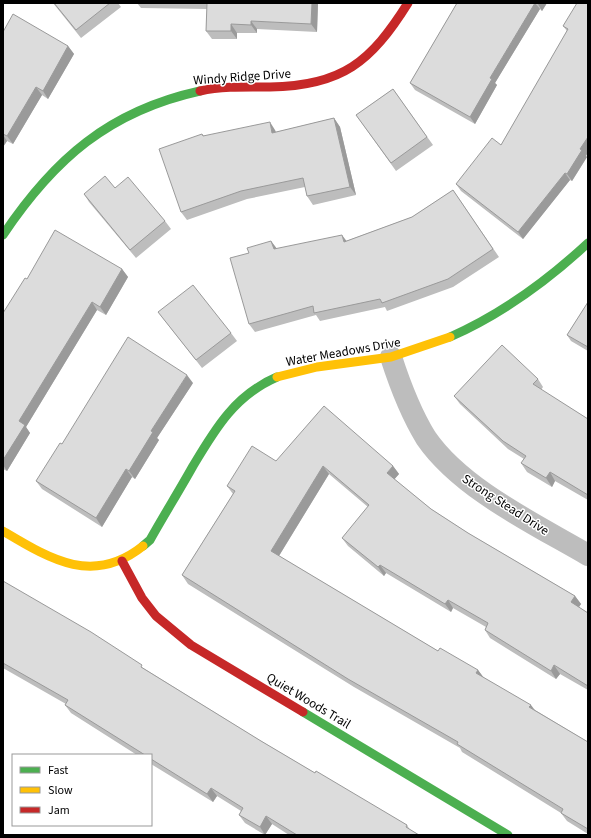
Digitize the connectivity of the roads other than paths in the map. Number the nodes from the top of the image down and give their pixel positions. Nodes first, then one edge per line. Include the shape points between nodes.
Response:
1 (408, 3) edge
2 (3, 236) edge
3 (588, 243) edge
4 (391, 357) junction
5 (3, 531) edge
6 (588, 555) edge
7 (122, 561) junction
8 (508, 835) edge

1 - 2 street, Windy Ridge Drive via 388,35 373,51 337,76 306,85 206,90 182,95 126,116 79,146 58,164 27,199
3 - 4 street, Water Meadows Drive via 537,288 481,323 446,339
4 - 6 street, Strong Stead Drive via 406,401 417,422 450,467 486,494
4 - 7 street, Water Meadows Drive via 288,373 248,392 217,427 150,540 138,552
5 - 7 street, Water Meadows Drive via 63,564 103,567
7 - 8 street, Quiet Woods Trail via 142,598 156,616 192,645

